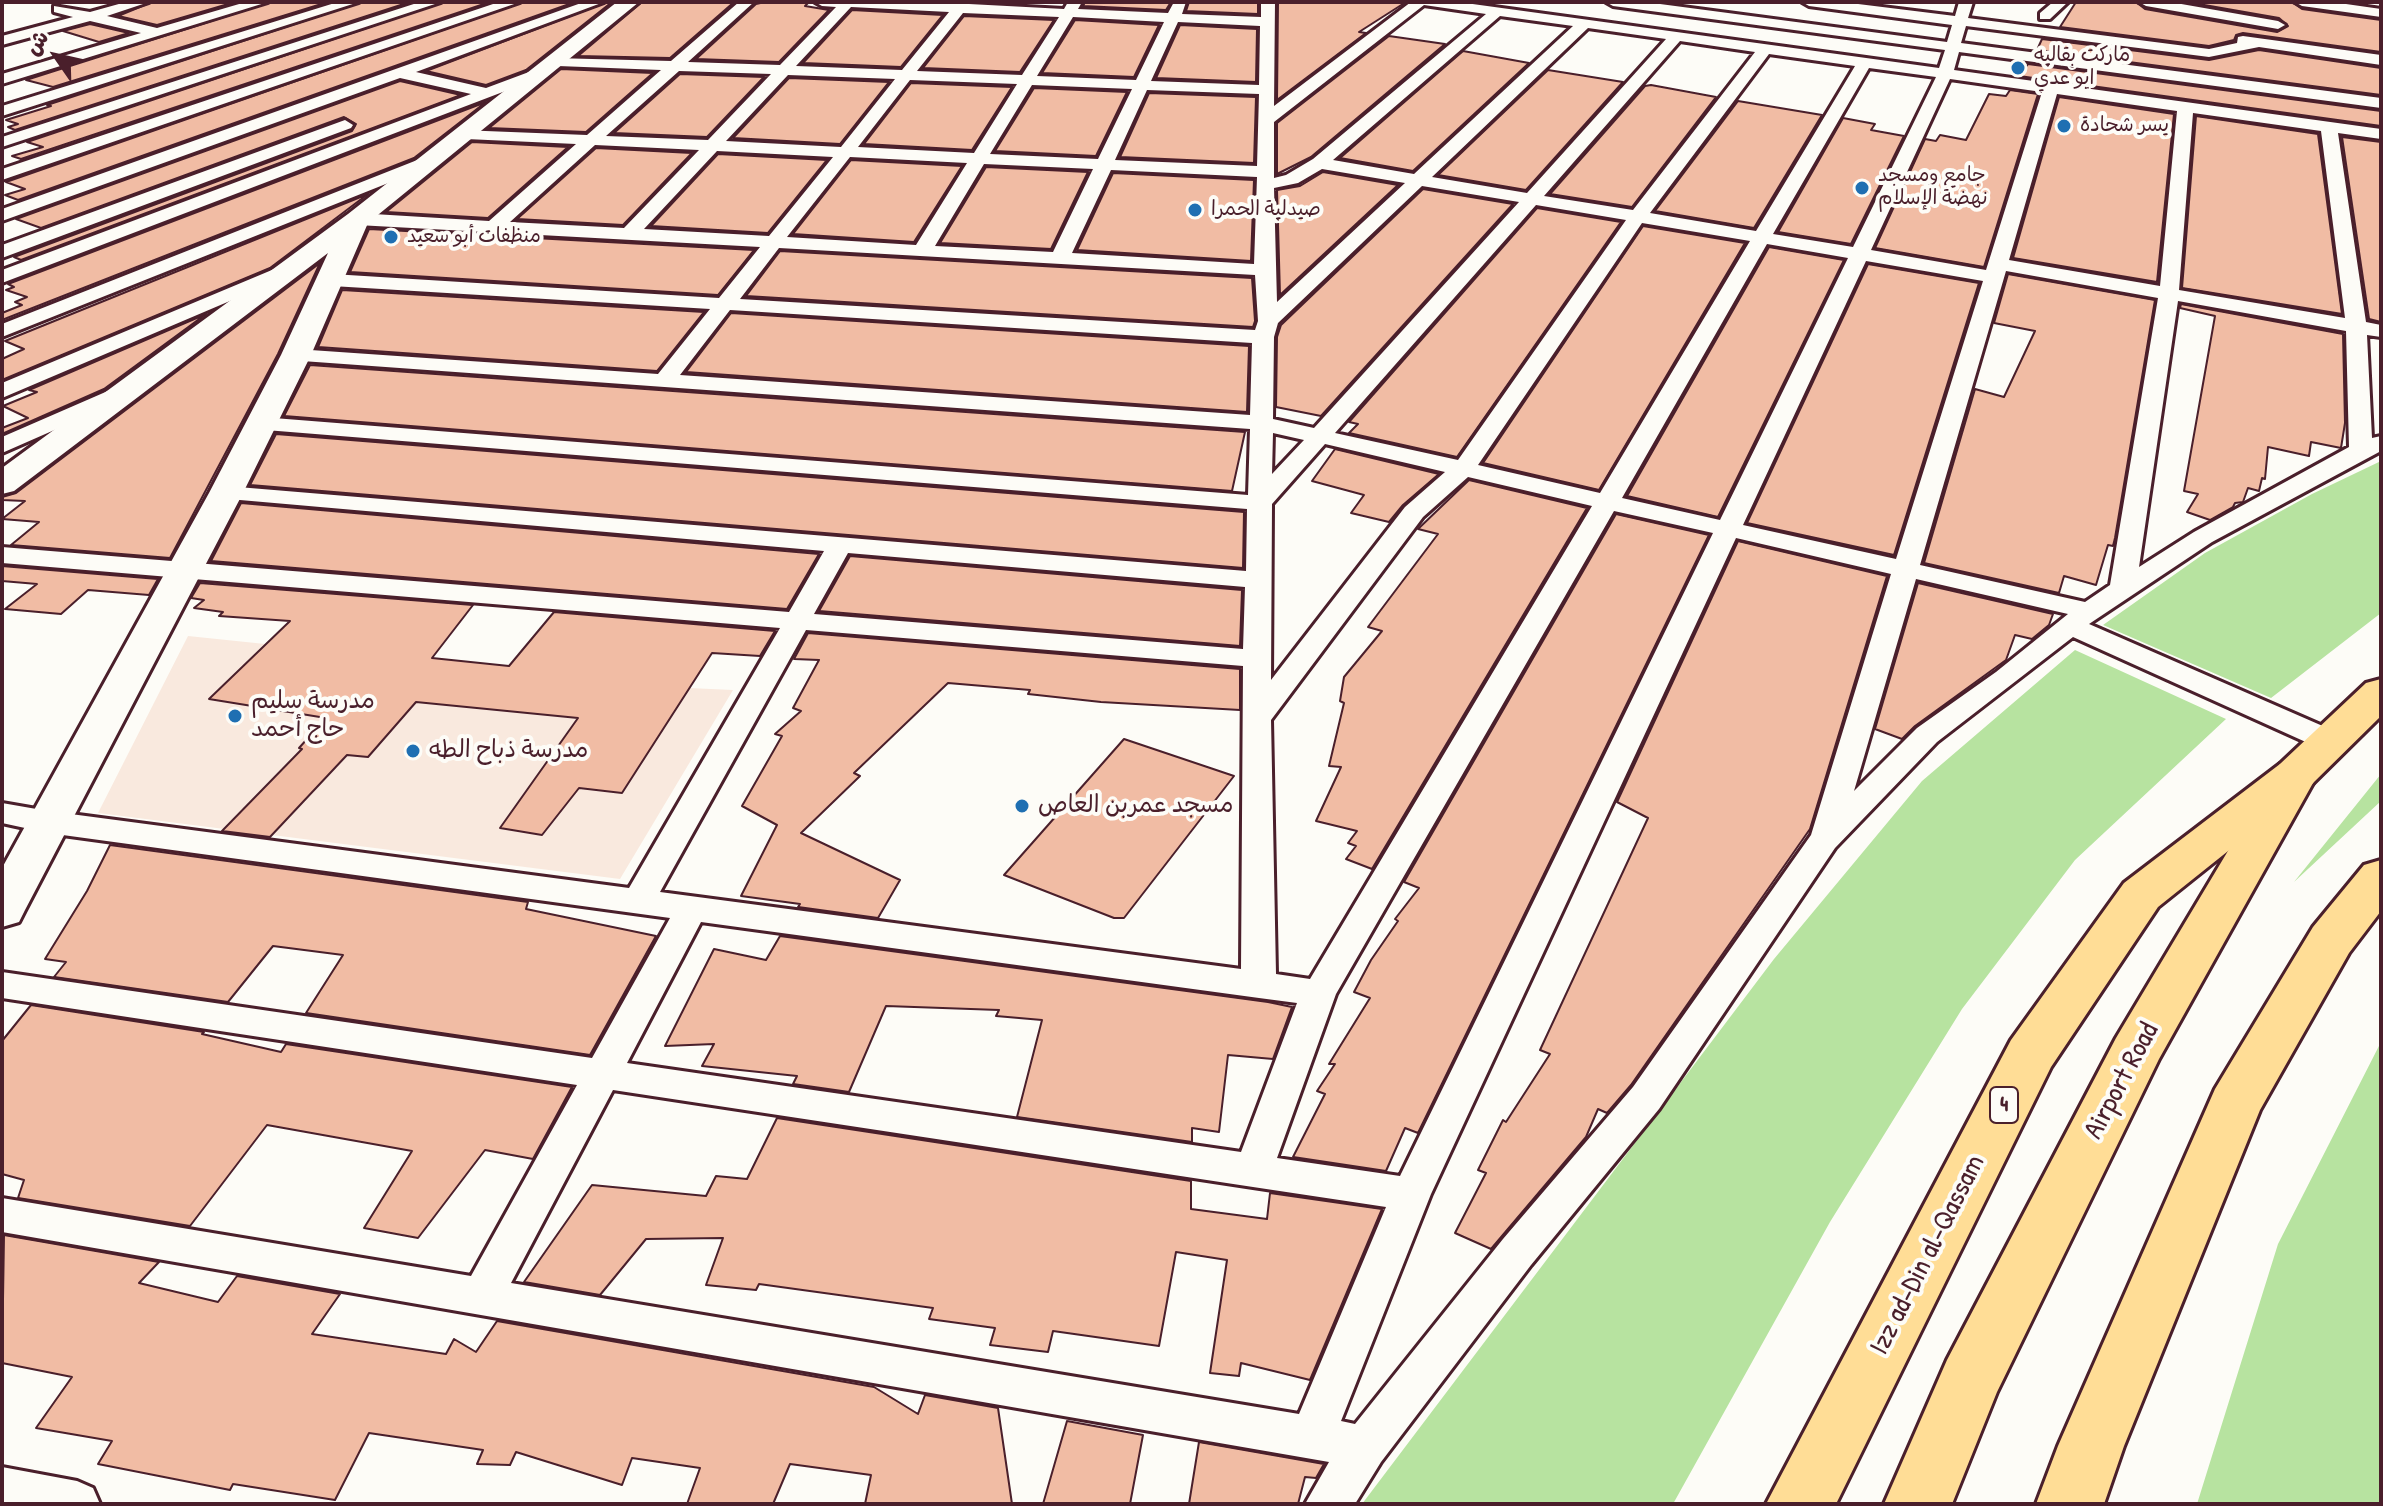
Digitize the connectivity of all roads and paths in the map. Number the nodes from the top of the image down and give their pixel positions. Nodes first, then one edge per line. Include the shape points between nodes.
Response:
1 (83, 2) edge
2 (142, 2) edge
3 (261, 2) edge
4 (352, 2) edge
5 (434, 2) edge
6 (513, 2) edge
7 (597, 2) edge
8 (629, 2) edge
9 (747, 2) edge
10 (822, 2) edge
11 (848, 2) edge
12 (1420, 2) edge
13 (1428, 2) edge
14 (1568, 2) edge
15 (1613, 2) edge
16 (1809, 2) edge
17 (2061, 2) edge
18 (2267, 2) edge
19 (2302, 2) edge
20 (961, 5) edge
21 (2150, 5) edge
22 (1072, 7) edge
23 (1964, 8) edge
24 (1177, 10) edge
25 (1268, 12) edge
26 (1497, 12) junction
27 (2381, 13) edge
28 (92, 16) junction
29 (1548, 19) junction
30 (2073, 19) dead end
31 (2264, 23) junction
32 (1584, 24) junction
33 (2293, 28) dead end
34 (158, 33) junction
35 (1676, 37) junction
36 (2217, 37) dead end
37 (2, 41) edge
38 (2261, 42) junction
39 (213, 46) junction
40 (1765, 49) junction
41 (261, 57) junction
42 (345, 60) junction
43 (1948, 60) junction
44 (2381, 60) edge
45 (1864, 63) junction
46 (551, 66) junction
47 (675, 66) junction
48 (314, 70) junction
49 (784, 70) junction
50 (399, 73) junction
51 (906, 75) junction
52 (2, 79) edge
53 (1027, 80) junction
54 (452, 85) junction
55 (1142, 85) junction
56 (2051, 88) junction
57 (1267, 90) junction
58 (488, 93) junction
59 (423, 96) dead end
60 (2381, 103) edge
61 (2185, 107) junction
62 (2, 111) edge
63 (365, 117) dead end
64 (1267, 120) junction
65 (2329, 127) junction
66 (466, 134) junction
67 (2381, 134) edge
68 (592, 140) junction
69 (2, 142) edge
70 (713, 145) junction
71 (845, 152) junction
72 (55, 158) junction
73 (435, 158) junction
74 (979, 158) junction
75 (1319, 163) junction
76 (1105, 164) junction
77 (2, 175) edge
78 (113, 176) junction
79 (1266, 178) junction
80 (1421, 179) junction
81 (162, 192) junction
82 (1529, 198) junction
83 (2, 215) edge
84 (1638, 216) junction
85 (357, 219) junction
86 (493, 227) junction
87 (629, 234) junction
88 (1762, 237) junction
89 (773, 242) junction
90 (922, 251) junction
91 (2, 252) edge
92 (1859, 254) junction
93 (1060, 259) junction
94 (293, 267) junction
95 (1264, 270) junction
96 (1996, 270) junction
97 (2, 277) edge
98 (332, 280) junction
99 (2169, 294) junction
100 (725, 304) junction
101 (2356, 327) junction
102 (1265, 329) junction
103 (2, 331) edge
104 (2381, 331) edge
105 (296, 355) junction
106 (664, 381) junction
107 (129, 389) junction
108 (2, 391) edge
109 (1261, 423) junction
110 (261, 424) junction
111 (1318, 436) junction
112 (2, 446) edge
113 (2371, 446) edge
114 (1465, 467) junction
115 (2, 484) edge
116 (226, 493) junction
117 (1607, 502) junction
118 (1260, 503) junction
119 (1727, 529) junction
120 (840, 545) junction
121 (2, 555) edge
122 (184, 570) junction
123 (1906, 570) junction
124 (1258, 580) junction
125 (2123, 589) junction
126 (2080, 618) junction
127 (797, 621) junction
128 (1258, 659) junction
129 (2381, 692) edge
130 (1256, 719) junction
131 (2313, 757) junction
132 (2, 813) edge
133 (48, 822) junction
134 (1824, 840) junction
135 (2381, 877) edge
136 (638, 902) junction
137 (2, 910) edge
138 (691, 910) junction
139 (2, 985) edge
140 (1259, 985) junction
141 (1319, 993) junction
142 (603, 1074) junction
143 (1253, 1171) junction
144 (1411, 1194) junction
145 (2, 1215) edge
146 (482, 1297) junction
147 (1312, 1438) junction
148 (1365, 1447) junction
149 (2, 1490) edge
150 (77, 1504) edge
151 (1328, 1504) edge
152 (1800, 1504) edge
153 (1918, 1504) edge
154 (2070, 1504) edge

1 - 28 street via 52,11
2 - 28 street
3 - 34 street
4 - 39 street
5 - 41 street
6 - 42 street
7 - 50 street
8 - 46 main road
9 - 47 street
10 - 11 street
11 - 20 street
11 - 49 street
12 - 64 street
13 - 26 street
14 - 29 street
15 - 43 street
16 - 23 street
17 - 30 street via 2038,15
18 - 31 street
19 - 27 street
20 - 22 street
20 - 51 street
21 - 31 street
22 - 24 street
22 - 53 street
23 - 38 street via 2209,53
23 - 43 street
24 - 25 street
24 - 55 street
25 - 57 street
26 - 29 street
26 - 75 street
28 - 34 street
28 - 37 street
29 - 32 street
31 - 33 street
31 - 38 street
32 - 35 street
32 - 80 street
34 - 39 street
34 - 52 street
35 - 40 street
35 - 82 street
36 - 38 street
38 - 44 street
39 - 41 street
39 - 62 street
40 - 45 street
40 - 84 street
41 - 48 street
41 - 69 street
42 - 48 street
42 - 50 street
43 - 45 street
43 - 56 street
43 - 60 street
43 - 92 street
45 - 88 street
46 - 47 street
46 - 58 street
46 - 66 main road
47 - 49 street
47 - 68 street
48 - 72 street
49 - 51 street
49 - 70 street
50 - 54 street
50 - 78 street
51 - 53 street
51 - 71 street
53 - 55 street
53 - 74 street
54 - 58 street
54 - 59 street
55 - 57 street
55 - 76 street
56 - 61 street
56 - 96 street
57 - 64 street
58 - 97 street
61 - 65 street
61 - 99 street
63 - 81 street
64 - 79 street
65 - 67 street
65 - 101 street
66 - 68 street
66 - 73 main road
68 - 70 street
68 - 86 street
69 - 72 street
70 - 71 street
70 - 87 street
71 - 74 street
71 - 89 street
72 - 77 street
72 - 78 street
73 - 85 main road
73 - 103 street
74 - 76 street
74 - 90 street
75 - 79 street via 1292,179
75 - 80 street
76 - 79 street
76 - 93 street
78 - 81 street
78 - 83 street
79 - 95 street
80 - 82 street
80 - 102 street
81 - 91 street
82 - 84 street
82 - 111 street
84 - 88 street
84 - 114 street
85 - 86 street
85 - 94 main road
85 - 98 main road
86 - 87 street
87 - 89 street
88 - 92 street
88 - 117 street
89 - 90 street
89 - 100 street
90 - 93 street
92 - 96 street
92 - 119 street
93 - 95 street
94 - 107 main road
94 - 108 street
95 - 102 street
96 - 99 street
96 - 123 street
98 - 100 street
98 - 105 main road
99 - 101 street
99 - 125 street
100 - 102 street
100 - 106 street
101 - 104 street
101 - 113 street
102 - 109 street
105 - 106 street
105 - 110 main road
106 - 109 street
107 - 112 street
107 - 115 main road
109 - 111 street
109 - 118 street
110 - 116 main road
110 - 118 street
111 - 114 street
111 - 118 street
113 - 125 street via 2203,537
114 - 117 street
114 - 130 street via 1414,512
116 - 120 street
116 - 122 main road
117 - 119 street
117 - 141 street
118 - 124 street
119 - 123 street
119 - 144 street
120 - 124 street
120 - 127 street
121 - 122 street
122 - 127 street
122 - 133 main road
123 - 126 street
123 - 134 street
124 - 128 street
125 - 126 street
126 - 131 street
126 - 134 street via 1927,735
127 - 128 street
127 - 136 street
128 - 130 street
129 - 131 main road, Airport Road / 4
130 - 140 street
131 - 152 main road, Izz ad-Din al-Qassam / 4 via 2141,895 2030,1055
131 - 153 main road, Airport Road via 2135,1053 1970,1381
132 - 133 street
133 - 136 street
133 - 137 main road
134 - 148 street via 1646,1098
135 - 154 main road via 2331,940 2234,1105
136 - 138 street
138 - 140 street
138 - 142 street
139 - 142 street
140 - 141 street
141 - 143 street
142 - 143 street
142 - 146 street
143 - 144 street
144 - 147 street
145 - 146 street
146 - 147 street
147 - 148 street
148 - 151 street
149 - 150 street

